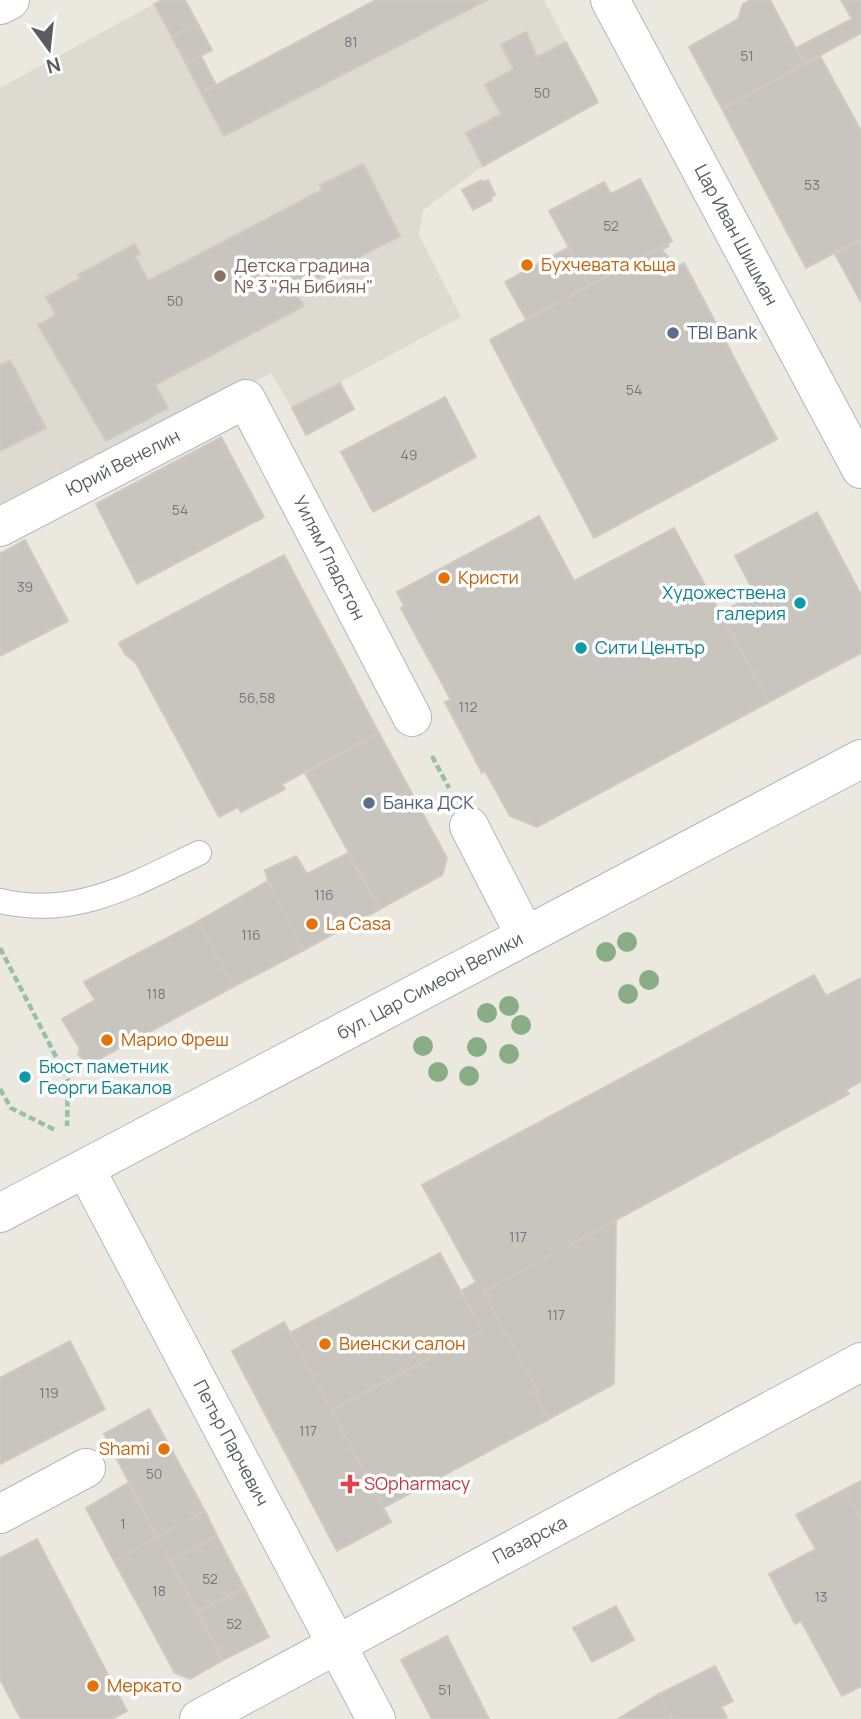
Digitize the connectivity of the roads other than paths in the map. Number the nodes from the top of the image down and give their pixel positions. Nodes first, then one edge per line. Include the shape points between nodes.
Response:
1 (10, 0) edge
2 (610, 0) edge
3 (0, 5) edge
4 (246, 399) joint
5 (861, 470) edge
6 (0, 527) edge
7 (412, 717) road end
8 (861, 759) edge
9 (469, 826) road end
10 (199, 853) dead end
11 (0, 901) edge
12 (525, 935) junction
13 (85, 1168) junction
14 (0, 1213) edge
15 (861, 1362) edge
16 (86, 1468) dead end
17 (0, 1514) edge
18 (337, 1644) junction
19 (199, 1719) edge
20 (376, 1719) edge

1 - 3 street
2 - 5 street, Цар Иван Шишман
4 - 6 street, Юрий Венелин
4 - 7 street, Уилям Гладстон
8 - 12 street, бул. Цар Симеон Велики
9 - 12 street
10 - 11 lane via 132,886 64,906
12 - 13 street, бул. Цар Симеон Велики
13 - 14 street, бул. Цар Симеон Велики
13 - 18 street, Петър Парчевич
15 - 18 street, Пазарска
16 - 17 street
18 - 19 street, Пазарска
18 - 20 street, Петър Парчевич

